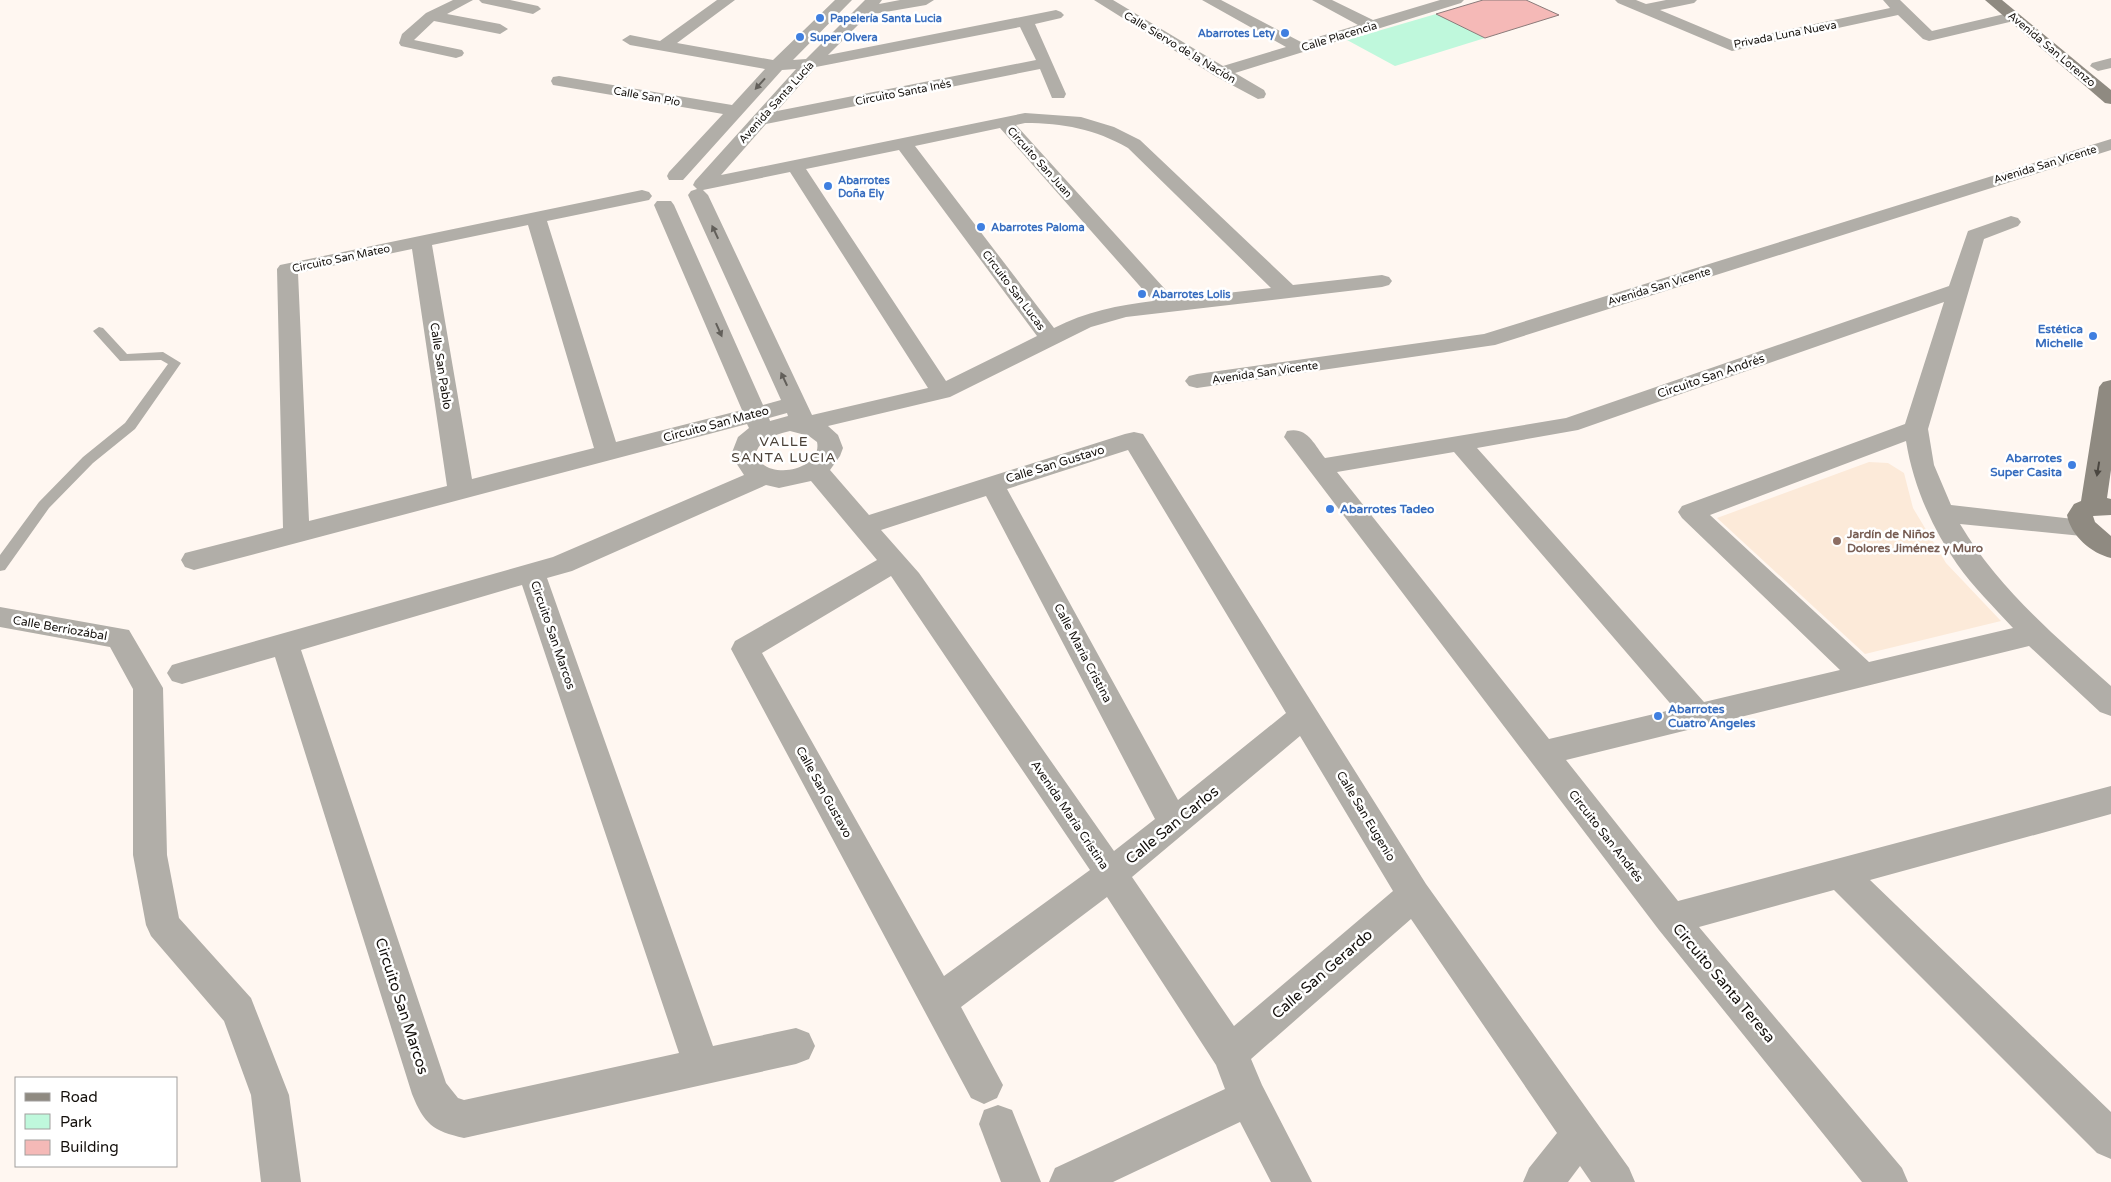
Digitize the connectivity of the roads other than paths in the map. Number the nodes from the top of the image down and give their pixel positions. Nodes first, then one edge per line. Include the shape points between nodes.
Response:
1 (465, 0) edge
2 (487, 0) edge
3 (727, 0) edge
4 (844, 0) edge
5 (926, 0) edge
6 (1102, 0) edge
7 (1210, 0) edge
8 (1320, 0) edge
9 (1623, 0) edge
10 (1689, 0) edge
11 (1993, 0) edge
12 (2016, 0) edge
13 (1443, 2) edge
14 (1896, 5) edge
15 (868, 6) edge
16 (533, 9) dead end
17 (1644, 9) junction
18 (431, 16) junction
19 (1056, 16) dead end
20 (2013, 17) junction
21 (2037, 17) junction
22 (1026, 22) junction
23 (1372, 26) junction
24 (500, 29) dead end
25 (2052, 29) dead end
26 (630, 40) dead end
27 (663, 46) junction
28 (1300, 48) junction
29 (456, 54) dead end
30 (2077, 60) junction
31 (1046, 63) junction
32 (811, 64) junction
33 (777, 66) junction
34 (2107, 68) edge
35 (1221, 72) junction
36 (558, 81) dead end
37 (1058, 94) dead end
38 (1258, 94) dead end
39 (2111, 99) edge
40 (735, 111) junction
41 (760, 120) junction
42 (1004, 122) junction
43 (903, 143) junction
44 (2111, 144) edge
45 (795, 166) junction
46 (676, 176) junction
47 (650, 187) junction
48 (700, 190) junction
49 (664, 205) junction
50 (536, 218) junction
51 (2011, 222) dead end
52 (420, 242) junction
53 (1382, 281) dead end
54 (1959, 290) junction
55 (1288, 292) junction
56 (743, 293) junction
57 (706, 302) junction
58 (1169, 306) junction
59 (99, 330) dead end
60 (1051, 339) junction
61 (1197, 381) dead end
62 (2111, 387) edge
63 (942, 392) junction
64 (799, 414) junction
65 (759, 422) junction
66 (1916, 429) junction
67 (1296, 437) dead end
68 (1134, 440) joint
69 (1459, 443) junction
70 (607, 452) junction
71 (1319, 467) junction
72 (815, 469) junction
73 (762, 477) junction
74 (992, 484) junction
75 (461, 491) junction
76 (1941, 513) junction
77 (2095, 514) edge
78 (864, 526) junction
79 (296, 534) junction
80 (2108, 549) edge
81 (194, 560) dead end
82 (894, 562) junction
83 (0, 566) edge
84 (532, 573) junction
85 (0, 618) edge
86 (2034, 634) junction
87 (285, 644) junction
88 (182, 673) dead end
89 (1864, 675) junction
90 (2111, 704) edge
91 (1305, 715) junction
92 (1698, 715) junction
93 (1542, 753) junction
94 (2111, 800) edge
95 (1174, 823) junction
96 (1840, 873) junction
97 (1111, 874) junction
98 (1414, 895) junction
99 (1671, 919) junction
100 (939, 1002) junction
101 (796, 1046) dead end
102 (1230, 1053) junction
103 (702, 1066) junction
104 (984, 1085) dead end
105 (1248, 1098) junction
106 (998, 1124) dead end
107 (1581, 1134) junction
108 (2111, 1139) edge
109 (280, 1182) edge
110 (1021, 1182) edge
111 (1069, 1182) edge
112 (1292, 1182) edge
113 (1544, 1182) edge
114 (1615, 1182) edge
115 (1888, 1182) edge

1 - 18 street
2 - 16 street
3 - 27 street
4 - 33 street, Avenida Santa Lucía
5 - 15 street
6 - 35 street, Calle Siervo de la Nación
7 - 28 street
8 - 23 street
9 - 17 street, Privada Luna Nueva
10 - 17 street
11 - 20 street, Avenida San Lorenzo
12 - 21 street, Avenida San Lorenzo
13 - 23 street, Calle Placencia
14 - 17 street, Privada Luna Nueva via 1732,46
14 - 20 street, Privada Luna Nueva via 1929,36
15 - 32 street, Avenida Santa Lucía
18 - 24 street
18 - 29 street via 407,40
19 - 22 street
20 - 21 street
20 - 30 street, Avenida San Lorenzo
21 - 25 street, Avenida San Lorenzo
22 - 31 street
22 - 32 street
23 - 28 street, Calle Placencia
26 - 27 street
27 - 33 street
28 - 35 street, Calle Placencia
30 - 34 street
30 - 39 street, Avenida San Lorenzo
31 - 37 street
31 - 41 street, Circuito Santa Inés
32 - 33 street
32 - 41 street, Avenida Santa Lucía
33 -> 40 street, Avenida Santa Lucía
35 - 38 street, Calle Siervo de la Nación
36 - 40 street, Calle San Pío
40 - 46 street, Avenida Santa Lucía
41 - 48 street, Avenida Santa Lucía
42 - 43 street
42 - 55 street, Circuito San Juan via 1059,117 1100,126 1123,137
42 - 58 street, Circuito San Juan
43 - 45 street
43 - 60 street, Circuito San Lucas
44 - 61 street, Avenida San Vicente via 1487,340
45 - 48 street
45 - 63 street
46 - 47 street, Circuito San Mateo
46 - 48 street via 696,180
47 - 49 street via 650,203
47 - 50 street, Circuito San Mateo
48 - 49 street via 683,203
56 -> 48 street
49 - 57 street
50 - 52 street, Circuito San Mateo
50 - 70 street
51 - 54 street via 1975,235
52 - 75 street, Calle San Pablo
52 - 79 street, Circuito San Mateo via 287,270
53 - 55 street
54 - 66 street
54 - 69 street, Circuito San Andrés via 1570,425
55 - 58 street
56 - 57 street
64 -> 56 street
57 -> 65 street
58 - 60 street via 1083,322
59 - 83 lane via 124,358 163,356 175,363 130,426 88,460 44,505
60 - 63 street, Circuito San Lucas
62 -> 77 street
63 - 64 street, Circuito San Lucas
64 - 65 street, Circuito San Mateo
64 - 72 street via 825,434 830,442 827,457
65 - 70 street, Circuito San Mateo
65 - 73 street via 742,455 751,472
66 - 76 street via 1922,465
66 - 89 street via 1691,512
67 - 71 street, Circuito San Andrés
68 - 74 street, Calle San Gustavo
68 - 91 street, Calle San Eugenio
69 - 71 street, Circuito San Andrés
69 - 92 street
70 - 75 street, Circuito San Mateo
71 - 93 street, Circuito San Andrés
72 - 73 street via 789,479
72 - 78 street, Avenida María Cristina
73 - 84 street, Circuito San Marcos via 562,564
74 - 78 street, Calle San Gustavo
74 - 95 street, Calle María Cristina
75 - 79 street, Circuito San Mateo
76 - 77 street
76 - 86 street via 1967,558
77 - 80 street
78 - 82 street, Avenida María Cristina
79 - 81 street, Circuito San Mateo
82 - 97 street, Avenida María Cristina
82 - 100 street, Calle San Gustavo via 745,649
84 - 87 street, Circuito San Marcos
84 - 103 street, Circuito San Marcos
85 - 109 street, Calle Berriozábal via 119,638 148,688 150,855 163,925 238,1010 270,1095
86 - 89 street
86 - 90 street
87 - 88 street, Circuito San Marcos
87 - 103 street, Circuito San Marcos via 431,1094 447,1115 464,1119
89 - 92 street
91 - 95 street, Calle San Carlos
91 - 98 street, Calle San Eugenio
92 - 93 street
93 - 99 street, Circuito San Andrés
94 - 96 street, Circuito Santa Teresa
95 - 97 street, Calle San Carlos
96 - 99 street, Circuito Santa Teresa
96 - 108 street
97 - 100 street, Calle San Carlos
97 - 102 street, Avenida María Cristina
98 - 102 street, Calle San Gerardo
98 - 107 street, Calle San Eugenio
99 - 115 street, Circuito Santa Teresa
100 - 104 street, Calle San Gustavo
101 - 103 street, Circuito San Marcos
102 - 105 street, Avenida María Cristina
105 - 111 street
105 - 112 street, Avenida María Cristina
106 - 110 street
107 - 113 street
107 - 114 street, Calle San Eugenio

